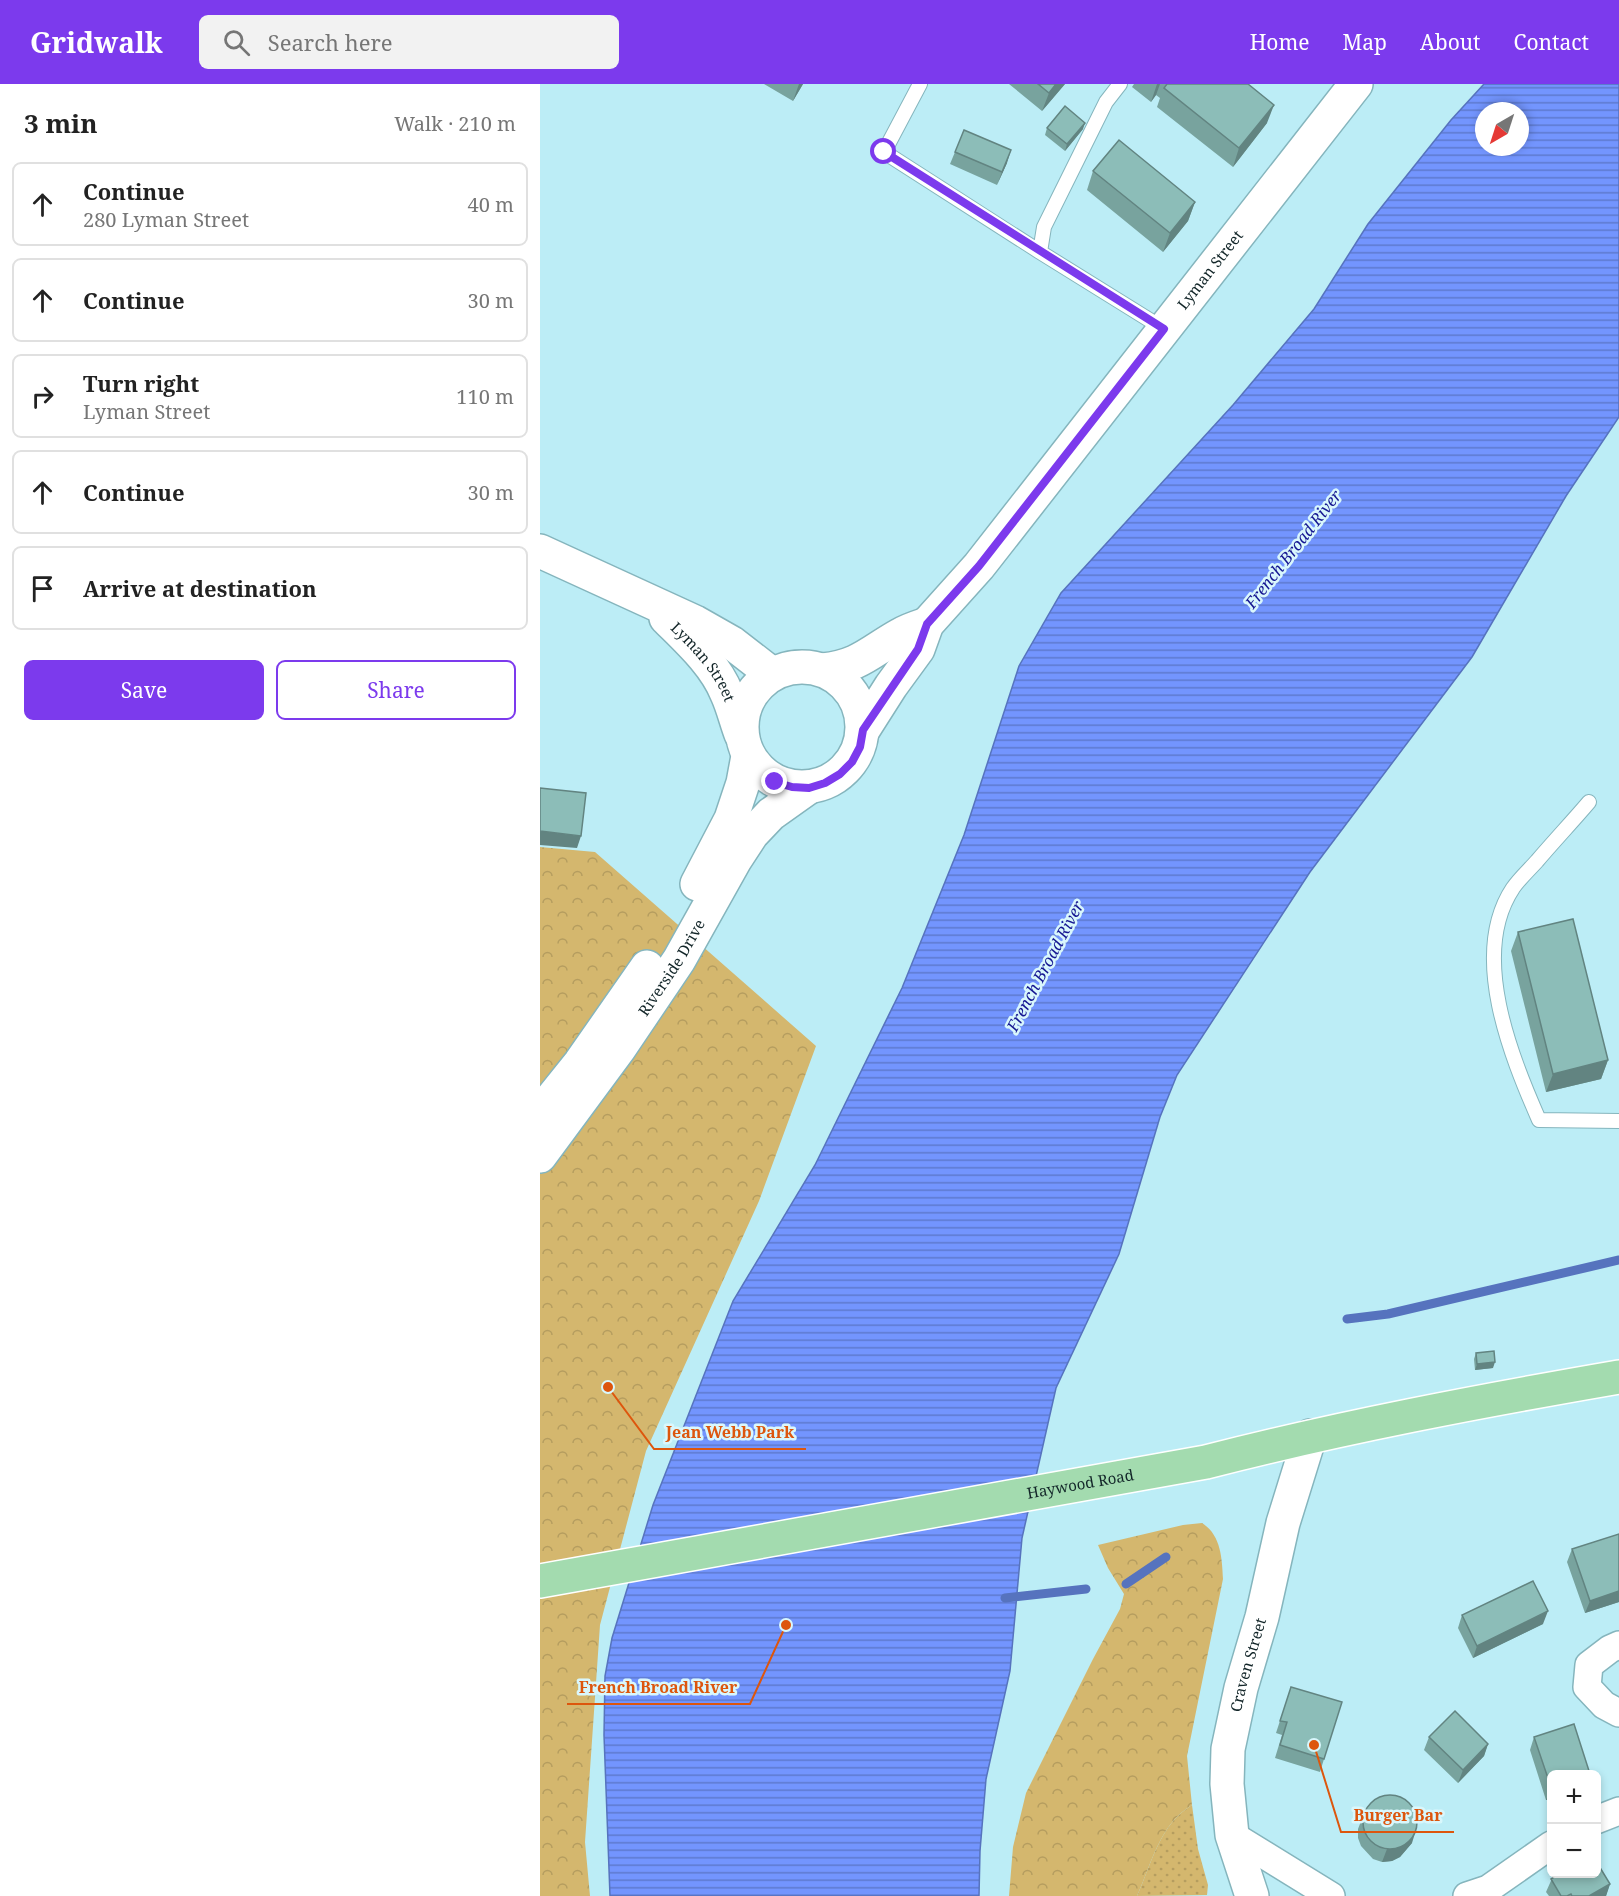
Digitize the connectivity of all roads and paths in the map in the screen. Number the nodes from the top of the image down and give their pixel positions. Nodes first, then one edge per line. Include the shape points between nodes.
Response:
1 (920, 84) edge
2 (1120, 84) edge
3 (1356, 84) edge
4 (1040, 252) junction
5 (1164, 329) junction
6 (540, 551) edge
7 (648, 600) junction
8 (927, 624) junction
9 (824, 670) junction
10 (772, 674) junction
11 (863, 730) junction
12 (745, 747) junction
13 (809, 788) junction
14 (1589, 802) dead end
15 (540, 1113) edge
16 (1619, 1121) edge
17 (540, 1156) edge
18 (1619, 1377) edge
19 (1310, 1436) junction
20 (540, 1581) edge
21 (1619, 1645) edge
22 (1619, 1713) edge
23 (1619, 1811) edge
24 (1601, 1818) edge
25 (1232, 1835) junction
26 (1547, 1848) edge
27 (1252, 1896) edge
28 (1331, 1896) edge
29 (1467, 1896) edge

1 - 4 lane via 884,152
2 - 4 lane via 1106,102 1044,227
3 - 5 main road, Lyman Street
4 - 5 lane
5 - 8 main road, Lyman Street via 979,566
6 - 7 main road, Lyman Street
7 - 10 main road, Lyman Street via 732,643
7 - 12 main road, Lyman Street via 711,667 726,692
8 - 9 main road, Lyman Street via 902,634 862,660
8 - 11 main road, Lyman Street via 918,649
9 - 10 main road via 809,666
9 - 11 main road via 843,682 855,697
10 - 12 main road via 747,701 741,719
11 - 13 main road via 852,762 833,779
12 - 13 main road via 760,771 775,782
12 - 15 main road, Riverside Drive via 743,783 731,819 689,900 580,1064
13 - 17 main road, Riverside Drive via 771,814 752,834 679,960
14 - 16 lane via 1513,888 1500,912 1493,956 1498,1004 1516,1068 1539,1120
18 - 19 main road, Haywood Road
19 - 20 main road, Haywood Road via 1206,1462
19 - 25 main road, Craven Street via 1283,1523 1228,1749
21 - 22 street via 1589,1665 1587,1687 1604,1705
23 - 24 street
25 - 27 main road, Craven Street
25 - 28 street
26 - 29 street via 1488,1889

